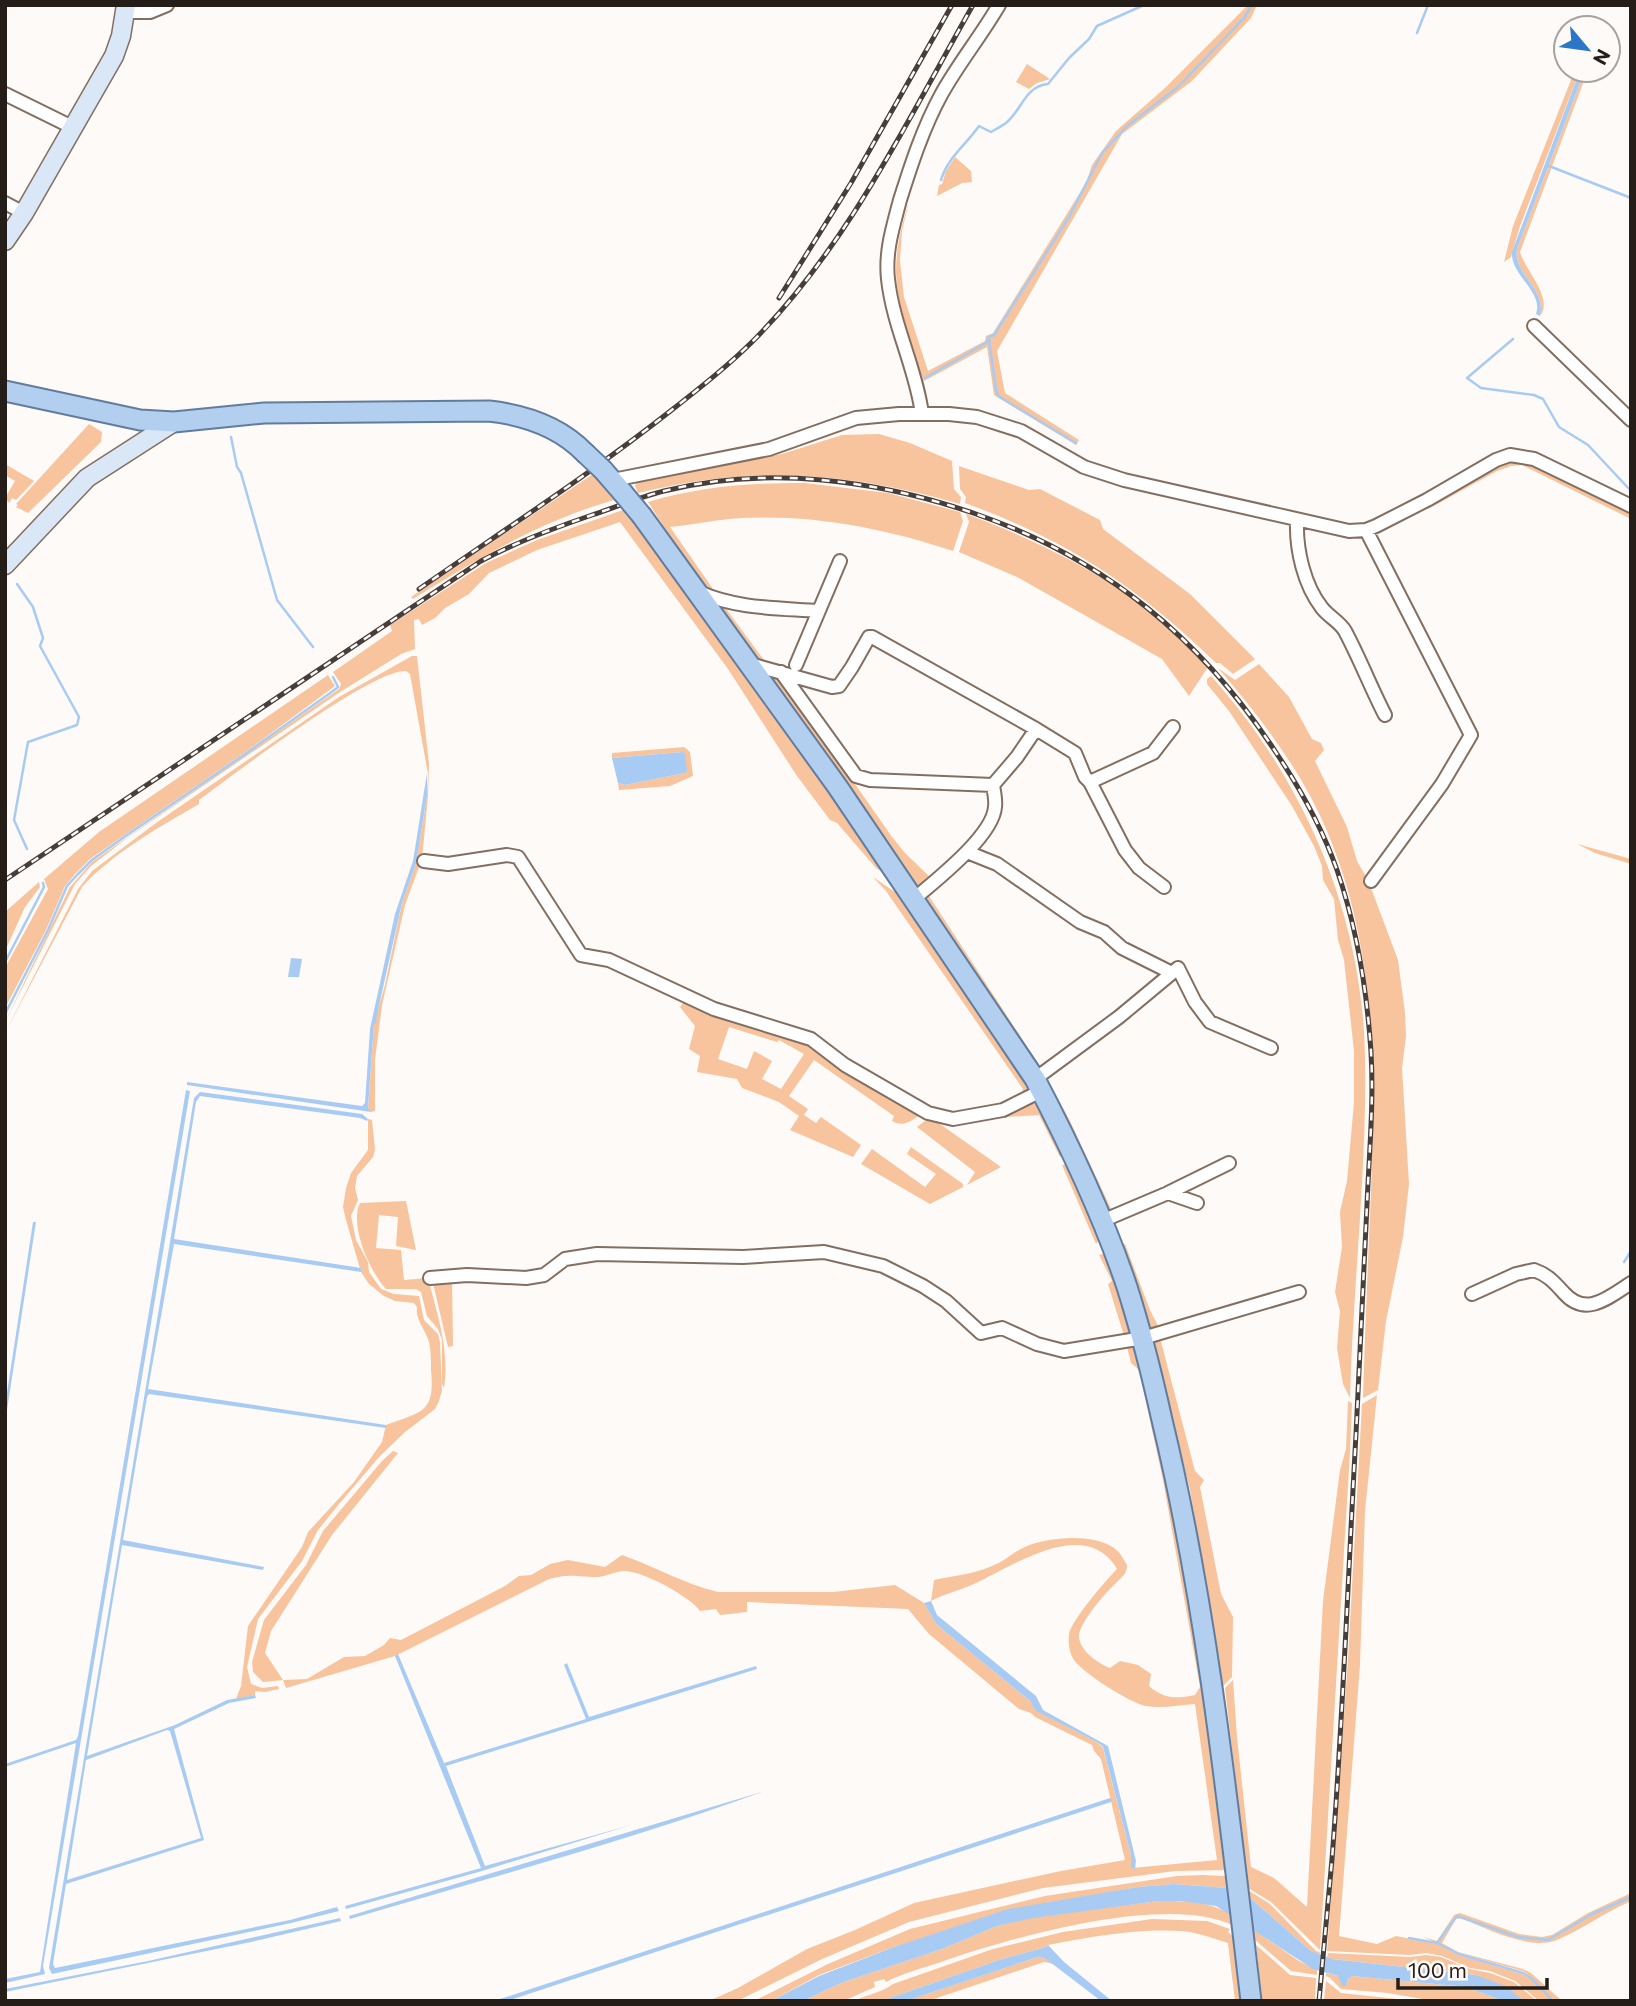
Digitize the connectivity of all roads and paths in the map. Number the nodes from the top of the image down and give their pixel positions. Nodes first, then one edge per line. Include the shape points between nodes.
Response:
1 (167, 5) edge
2 (999, 5) edge
3 (126, 8) edge
4 (5, 94) edge
5 (74, 128) junction
6 (5, 203) edge
7 (24, 213) junction
8 (5, 241) edge
9 (1534, 326) dead end
10 (5, 391) edge
11 (922, 414) junction
12 (1631, 420) edge
13 (174, 422) junction
14 (613, 481) junction
15 (1631, 506) edge
16 (1297, 521) junction
17 (1366, 530) junction
18 (7, 561) edge
19 (840, 561) dead end
20 (696, 590) junction
21 (818, 611) junction
22 (750, 664) junction
23 (796, 664) dead end
24 (780, 672) junction
25 (1385, 715) dead end
26 (1173, 727) dead end
27 (1036, 729) junction
28 (1090, 782) junction
29 (993, 785) junction
30 (967, 852) junction
31 (425, 861) dead end
32 (1371, 881) dead end
33 (1164, 887) dead end
34 (914, 899) junction
35 (1172, 973) junction
36 (1271, 1048) dead end
37 (1038, 1085) junction
38 (1229, 1163) dead end
39 (1168, 1193) junction
40 (1197, 1203) dead end
41 (1102, 1222) junction
42 (430, 1278) dead end
43 (1631, 1283) edge
44 (1299, 1292) dead end
45 (1472, 1294) dead end
46 (1143, 1338) junction
47 (1251, 2001) edge

1 - 3 street via 150,12
2 - 11 street via 940,96 888,241 891,299
3 - 5 main road via 114,57
4 - 5 street
5 - 7 main road
6 - 7 street
7 - 8 main road
9 - 12 street
10 - 13 main road via 140,420
11 - 14 street via 856,418 769,449
11 - 16 street via 977,417 1043,442 1100,473
13 - 14 main road, bridge via 264,414 514,414 565,436
13 - 18 main road via 87,478
14 - 20 main road, bridge
15 - 17 street via 1534,459 1510,455
16 - 17 street
16 - 25 street via 1301,557 1313,594 1344,628
17 - 32 street via 1471,736
19 - 21 street
20 - 21 street via 729,603
20 - 22 main road
21 - 23 street
22 - 24 street
22 - 34 main road
24 - 27 street via 839,686 872,636
24 - 29 street via 856,776
26 - 28 street via 1153,752
27 - 28 street via 1075,753
27 - 29 street
28 - 33 street via 1125,850
29 - 30 street via 996,809
30 - 34 street
30 - 35 street via 997,864 1080,922
31 - 37 street via 448,864 518,857 581,955 609,960 714,1009 811,1039 845,1065 928,1113 953,1119 1003,1110
34 - 37 main road
35 - 36 street via 1178,968 1209,1022
35 - 37 street
37 - 41 main road
38 - 39 street
39 - 40 street
39 - 41 street
41 - 46 main road
42 - 46 street via 526,1278 544,1275 565,1259 597,1254 743,1257 824,1252 883,1266 923,1286 981,1333 1002,1328 1064,1351
43 - 45 street via 1590,1306 1576,1303 1553,1279 1534,1270
44 - 46 street
46 - 47 main road via 1177,1479 1199,1602 1221,1738

